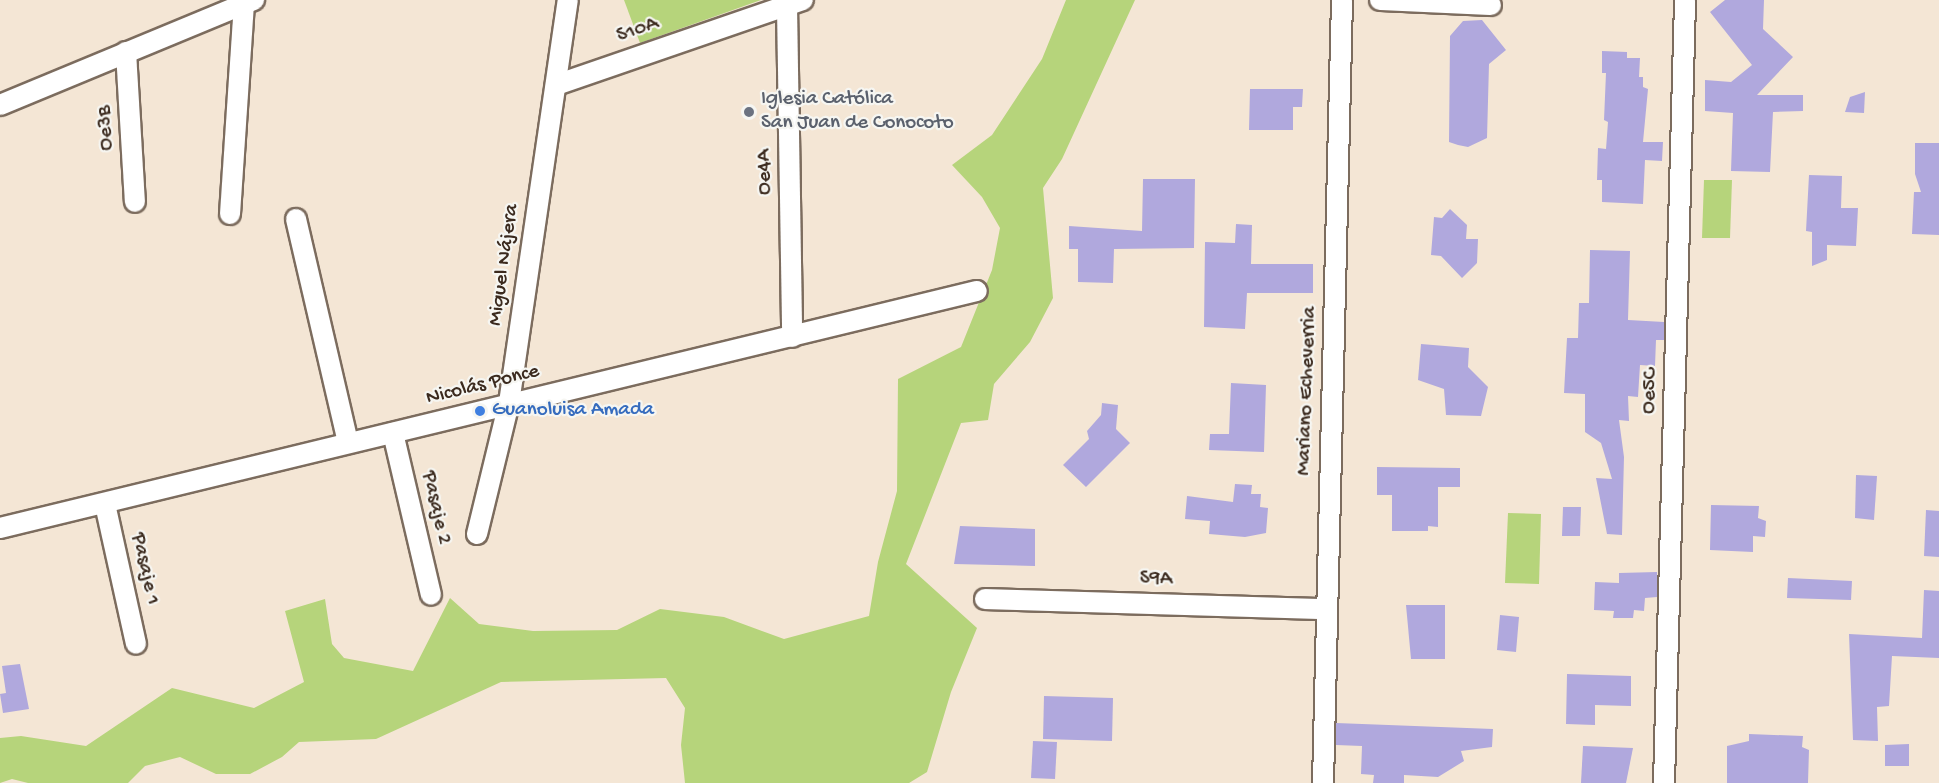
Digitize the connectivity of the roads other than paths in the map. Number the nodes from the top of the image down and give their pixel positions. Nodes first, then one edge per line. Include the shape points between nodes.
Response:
1 (568, 0) edge
2 (1342, 0) edge
3 (1380, 0) edge
4 (1685, 0) edge
5 (249, 2) edge
6 (795, 3) edge
7 (1491, 5) dead end
8 (126, 52) junction
9 (556, 85) junction
10 (0, 105) edge
11 (135, 202) dead end
12 (230, 214) dead end
13 (296, 219) dead end
14 (977, 291) dead end
15 (792, 337) junction
16 (509, 404) junction
17 (393, 433) junction
18 (348, 442) junction
19 (105, 504) junction
20 (0, 528) edge
21 (477, 534) dead end
22 (431, 595) dead end
23 (985, 599) dead end
24 (1326, 609) junction
25 (136, 644) dead end
26 (1323, 783) edge
27 (1664, 783) edge

1 - 9 street, Miguel Nájera
2 - 24 street, Mariano Echeverria
3 - 7 street
4 - 27 street, Oe5C
5 - 8 street
5 - 12 street
6 - 9 street, S10A
6 - 15 street, Oe4A
8 - 10 street
8 - 11 street, Oe3B
9 - 16 street, Miguel Nájera
13 - 18 street
14 - 15 street, Nicolás Ponce
15 - 16 street, Nicolás Ponce
16 - 17 street, Nicolás Ponce
16 - 21 street, Miguel Nájera
17 - 18 street, Nicolás Ponce
17 - 22 street, Pasaje 2
18 - 19 street, Nicolás Ponce
19 - 20 street, Nicolás Ponce
19 - 25 street, Pasaje 1
23 - 24 street, S9A
24 - 26 street, Mariano Echeverria

